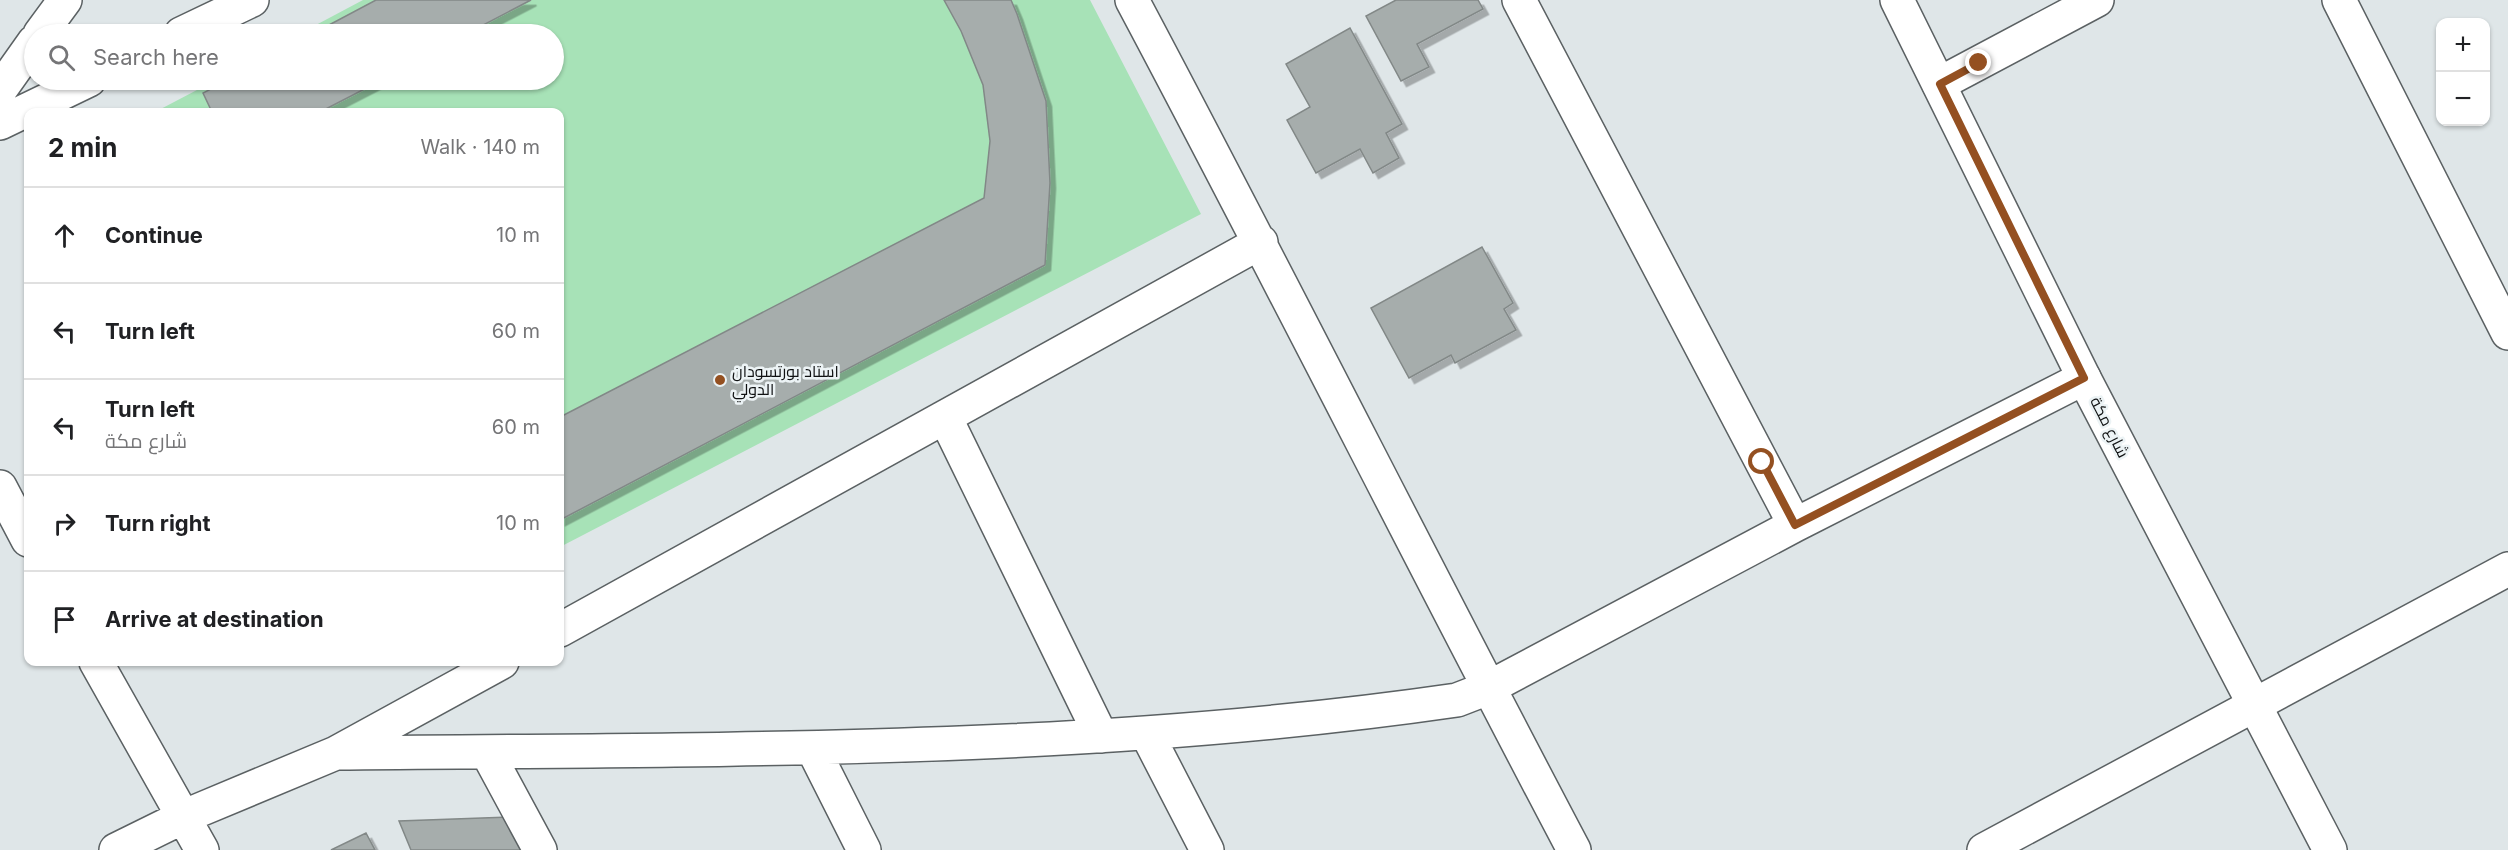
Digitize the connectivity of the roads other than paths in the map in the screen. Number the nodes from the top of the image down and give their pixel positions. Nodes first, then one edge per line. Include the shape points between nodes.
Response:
1 (65, 0) edge
2 (252, 0) edge
3 (1132, 0) edge
4 (1519, 0) edge
5 (1897, 0) edge
6 (2097, 0) edge
7 (2338, 0) edge
8 (47, 24) edge
9 (203, 24) edge
10 (24, 56) edge
11 (1940, 84) junction
12 (0, 90) edge
13 (68, 90) edge
14 (31, 108) edge
15 (24, 111) edge
16 (0, 123) edge
17 (1261, 242) junction
18 (2508, 333) edge
19 (2084, 378) junction
20 (945, 417) junction
21 (0, 487) edge
22 (1795, 525) junction
23 (24, 532) edge
24 (2508, 569) edge
25 (564, 628) edge
26 (98, 666) edge
27 (495, 666) edge
28 (1488, 688) junction
29 (2252, 705) junction
30 (1147, 734) junction
31 (1101, 736) junction
32 (813, 749) junction
33 (487, 752) junction
34 (336, 753) junction
35 (184, 816) junction
36 (116, 850) edge
37 (202, 850) edge
38 (540, 850) edge
39 (864, 850) edge
40 (1207, 850) edge
41 (1574, 850) edge
42 (1984, 850) edge
43 (2330, 850) edge

1 - 8 street
2 - 9 street
3 - 17 street
4 - 22 street
5 - 11 street, شارع مكة
6 - 11 street
7 - 18 street
10 - 12 street
11 - 19 street, شارع مكة
13 - 14 street
15 - 16 street
17 - 20 street
17 - 28 street
19 - 22 street
19 - 29 street, شارع مكة
20 - 25 street
20 - 31 street
21 - 23 street
22 - 28 street
24 - 29 street
26 - 35 street
27 - 34 street
28 - 30 street via 1457,700 1424,705
28 - 41 street
29 - 42 street
29 - 43 street, شارع مكة
30 - 31 street
30 - 40 street
31 - 32 street
32 - 33 street
32 - 39 street
33 - 34 street
33 - 38 street
34 - 35 street
35 - 36 street
35 - 37 street

